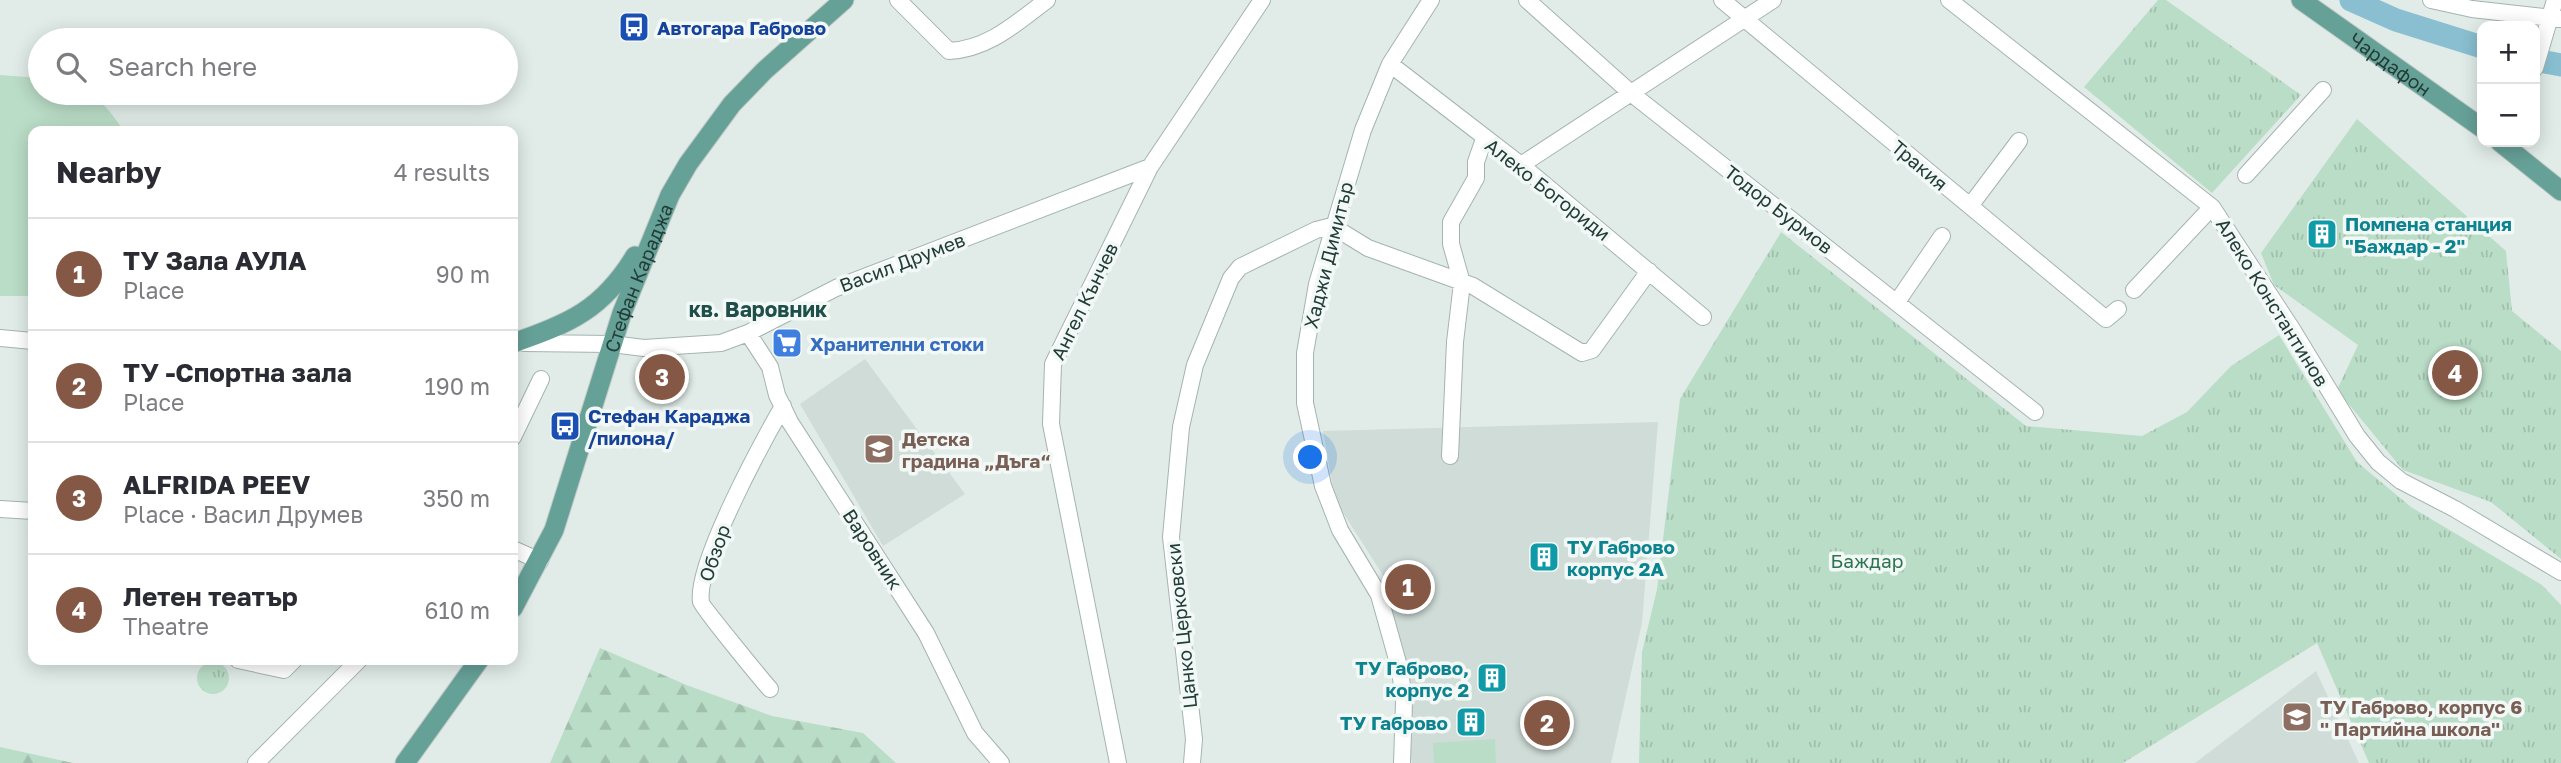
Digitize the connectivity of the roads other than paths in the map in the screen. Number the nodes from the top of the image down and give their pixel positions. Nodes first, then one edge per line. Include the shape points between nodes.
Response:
1 (844, 0) edge
2 (898, 0) edge
3 (1047, 0) edge
4 (1262, 0) edge
5 (1431, 0) edge
6 (1527, 0) edge
7 (1722, 0) edge
8 (1773, 0) edge
9 (1949, 0) edge
10 (2301, 0) edge
11 (2431, 0) edge
12 (2555, 0) edge
13 (1742, 17) junction
14 (2553, 23) edge
15 (2540, 56) edge
16 (1390, 64) junction
17 (2323, 90) dead end
18 (1632, 94) junction
19 (2477, 124) edge
20 (1484, 139) junction
21 (2019, 141) dead end
22 (2510, 147) edge
23 (1521, 165) junction
24 (1150, 167) junction
25 (2246, 175) dead end
26 (2561, 191) edge
27 (670, 195) junction
28 (1970, 206) junction
29 (2212, 207) junction
30 (1332, 226) junction
31 (1942, 236) dead end
32 (1649, 271) junction
33 (1462, 284) junction
34 (2134, 290) dead end
35 (1897, 302) junction
36 (2118, 309) dead end
37 (1703, 317) dead end
38 (748, 333) junction
39 (0, 338) edge
40 (28, 341) edge
41 (518, 341) edge
42 (518, 343) edge
43 (612, 344) junction
44 (541, 379) dead end
45 (783, 406) junction
46 (2035, 412) dead end
47 (518, 427) edge
48 (1450, 456) dead end
49 (0, 509) edge
50 (28, 511) edge
51 (518, 550) edge
52 (540, 561) junction
53 (2561, 572) edge
54 (518, 599) edge
55 (261, 665) edge
56 (289, 665) edge
57 (354, 665) edge
58 (475, 665) edge
59 (770, 689) dead end
60 (256, 763) edge
61 (405, 763) edge
62 (1001, 763) edge
63 (1118, 763) edge
64 (1192, 763) edge
65 (1402, 763) edge

1 - 27 main road, Стефан Караджа via 732,104
2 - 3 street via 949,51 968,50 990,41
4 - 24 street, Ангел Кънчев
5 - 16 street, Хаджи Димитър
6 - 18 street, Тодор Бурмов
7 - 13 street, Тракия
8 - 13 street
9 - 29 street, Алеко Константинов
10 - 19 main road, Чардафон
11 - 14 street
12 - 14 street
13 - 18 street
13 - 28 street, Тракия
14 - 15 street
16 - 20 street, Алеко Богориди
16 - 30 street, Хаджи Димитър
17 - 25 street
18 - 23 street
18 - 35 street, Тодор Бурмов
20 - 23 street, Алеко Богориди
20 - 33 street via 1476,178 1451,222 1451,244
21 - 28 street
22 - 26 main road
23 - 32 street, Алеко Богориди
24 - 38 street, Васил Друмев via 836,288
24 - 63 street, Ангел Кънчев via 1053,364 1051,383 1051,424
27 - 41 main road via 622,277 601,300 568,323
27 - 43 main road, Стефан Караджа
28 - 36 street, Тракия via 2106,319
29 - 34 street
29 - 53 street, Алеко Константинов via 2378,462 2401,481
30 - 33 street via 1368,248
30 - 64 street, Цанко Церковски via 1240,267 1231,278 1195,365 1181,427 1171,537 1194,739
30 - 65 street, Хаджи Димитър via 1307,335 1306,403 1329,505 1375,584 1394,646 1404,702
31 - 35 street
32 - 33 street via 1592,349 1582,353 1473,286
32 - 37 street, Алеко Богориди
33 - 48 street
35 - 46 street, Тодор Бурмов
38 - 43 street, Васил Друмев via 721,343 685,347
38 - 45 street, Варовник via 770,367
39 - 40 street
42 - 43 street, Васил Друмев
43 - 52 main road, Стефан Караджа via 554,530
44 - 47 street
45 - 59 street, Обзор via 735,496 701,599 706,613
45 - 62 street, Варовник via 926,633 975,733
49 - 50 street
51 - 52 street
52 - 54 main road, Стефан Караджа
55 - 56 street via 284,670
57 - 60 street
58 - 61 main road

